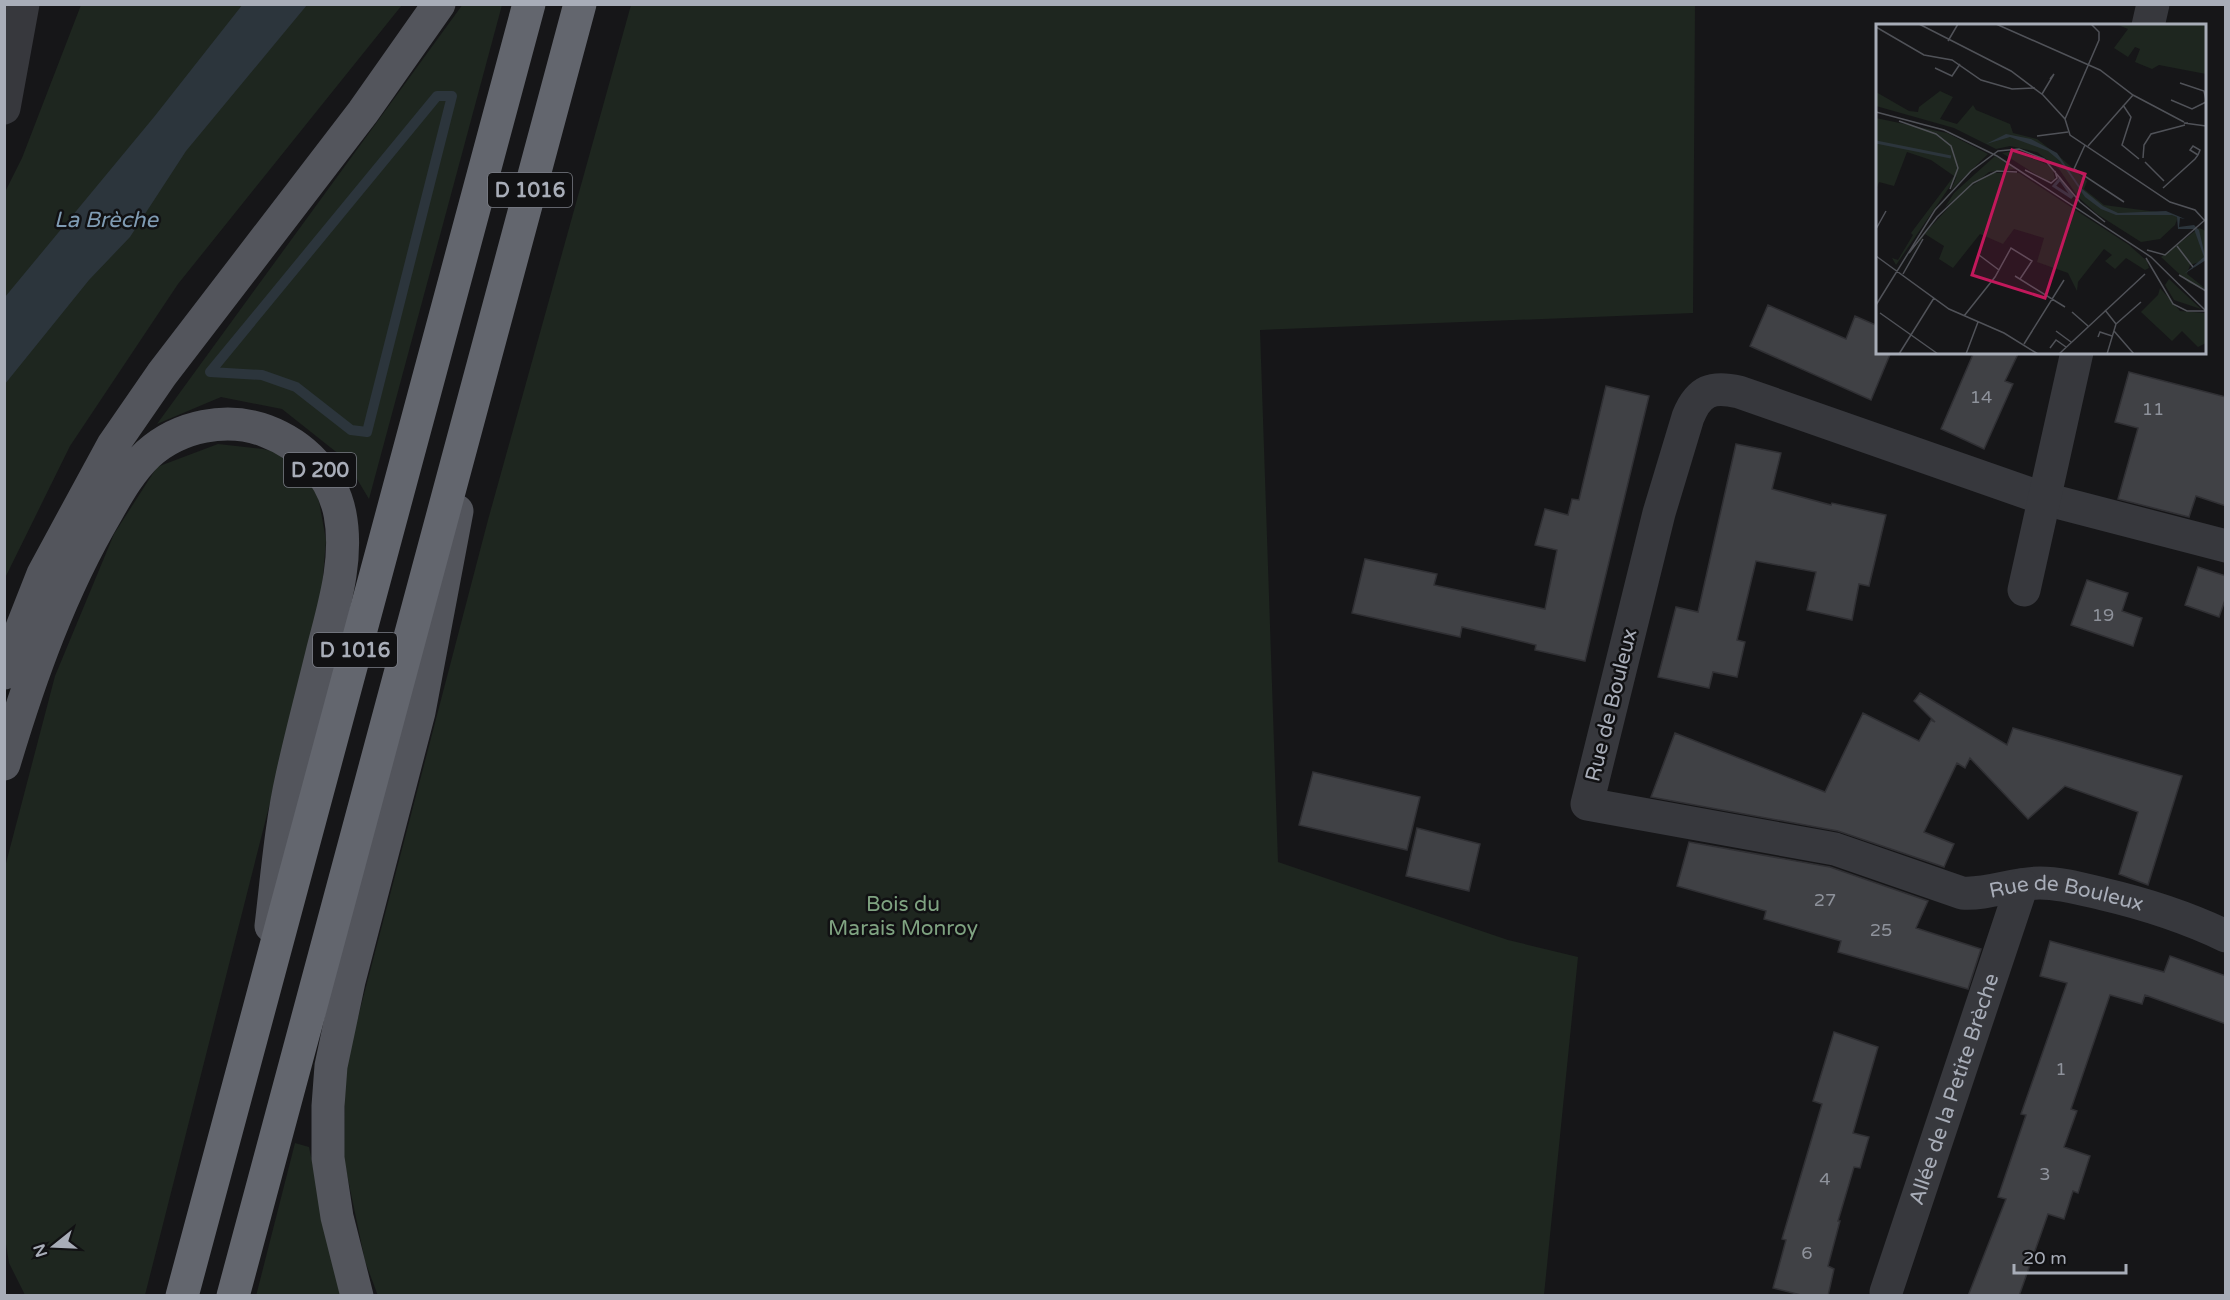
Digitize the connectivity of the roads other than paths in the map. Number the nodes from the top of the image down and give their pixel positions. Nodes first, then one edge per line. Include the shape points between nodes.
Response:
1 (23, 4) edge
2 (439, 4) edge
3 (529, 4) edge
4 (580, 4) edge
5 (2153, 4) edge
6 (2148, 24) edge
7 (4, 108) edge
8 (2077, 354) edge
9 (481, 376) junction
10 (2045, 499) junction
11 (2226, 546) edge
12 (2024, 590) dead end
13 (4, 673) edge
14 (4, 764) edge
15 (2022, 885) junction
16 (2226, 936) edge
17 (263, 994) junction
18 (1886, 1292) dead end
19 (182, 1296) edge
20 (233, 1296) edge
21 (357, 1296) edge

1 - 7 street
2 - 13 main road via 363,112 162,374 113,445 43,574
3 - 17 highway, D 1016
4 - 9 highway, D 1016
5 - 6 street
8 - 10 street
9 - 20 highway, D 1016
9 - 21 main road via 419,712 349,981 331,1066 327,1134 330,1168 337,1217
10 - 11 street
10 - 12 street
10 - 15 street, Rue de Bouleux via 1739,392 1712,390 1701,395 1688,417 1659,513 1587,804 1835,849 1962,893
14 - 17 main road, D 200 via 40,656 80,560 120,489 147,455 187,431 225,423 262,429 300,449 328,481 336,497 342,533 341,560 284,821
15 - 16 street, Rue de Bouleux via 2072,886 2148,905
15 - 18 street, Allée de la Petite Brèche
17 - 19 highway, D 1016

